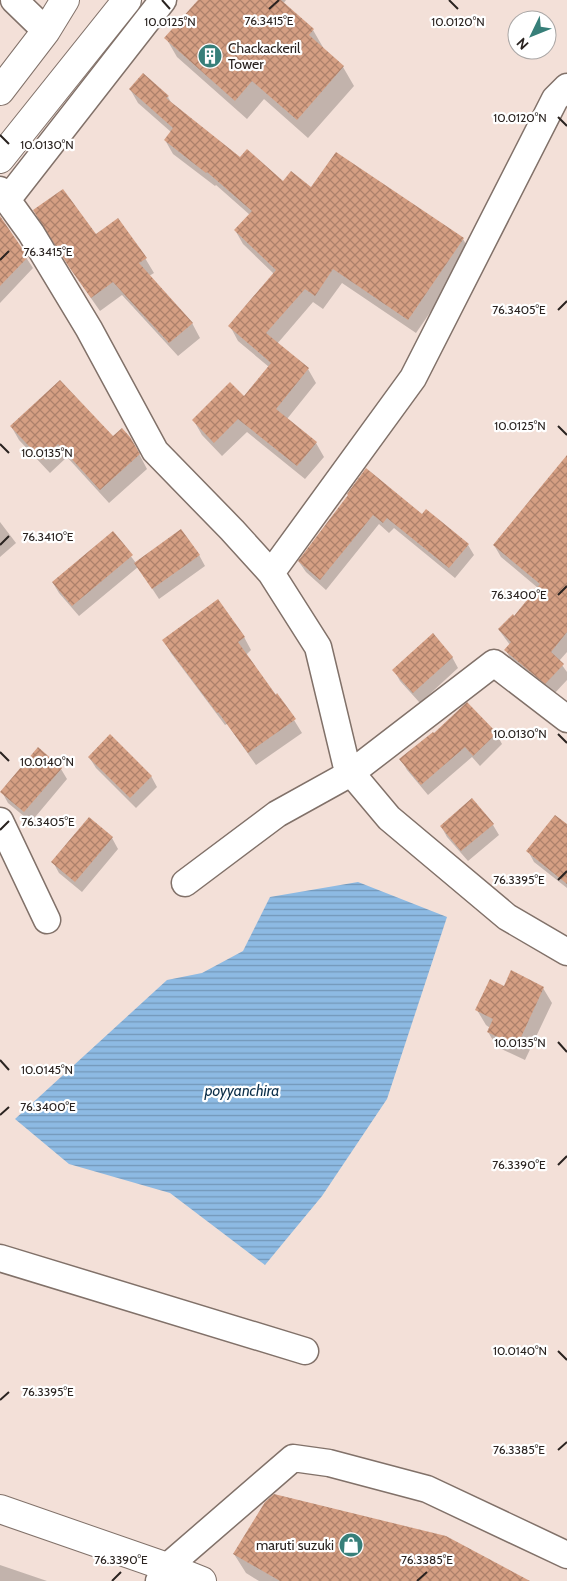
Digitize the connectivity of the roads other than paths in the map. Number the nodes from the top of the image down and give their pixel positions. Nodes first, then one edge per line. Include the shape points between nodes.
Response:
1 (14, 0) edge
2 (65, 0) edge
3 (127, 0) edge
4 (163, 0) edge
5 (46, 31) junction
6 (567, 87) edge
7 (0, 91) edge
8 (0, 159) edge
9 (4, 195) edge
10 (271, 573) junction
11 (567, 719) edge
12 (351, 773) junction
13 (0, 821) edge
14 (185, 883) dead end
15 (47, 920) dead end
16 (567, 952) edge
17 (0, 1258) edge
18 (305, 1351) dead end
19 (0, 1510) edge
20 (567, 1555) edge
21 (163, 1574) edge
22 (202, 1581) edge

1 - 5 street
2 - 5 main road
3 - 8 main road
4 - 9 street
5 - 7 main road
6 - 10 street via 555,99 413,378
9 - 10 street via 89,329 155,451
10 - 12 street via 318,647 347,768
11 - 12 street via 494,663
12 - 14 street via 277,814
12 - 16 street via 388,818 507,917
13 - 15 street
17 - 18 street
19 - 21 main road
20 - 21 street via 427,1488 329,1463 292,1458
21 - 22 main road

